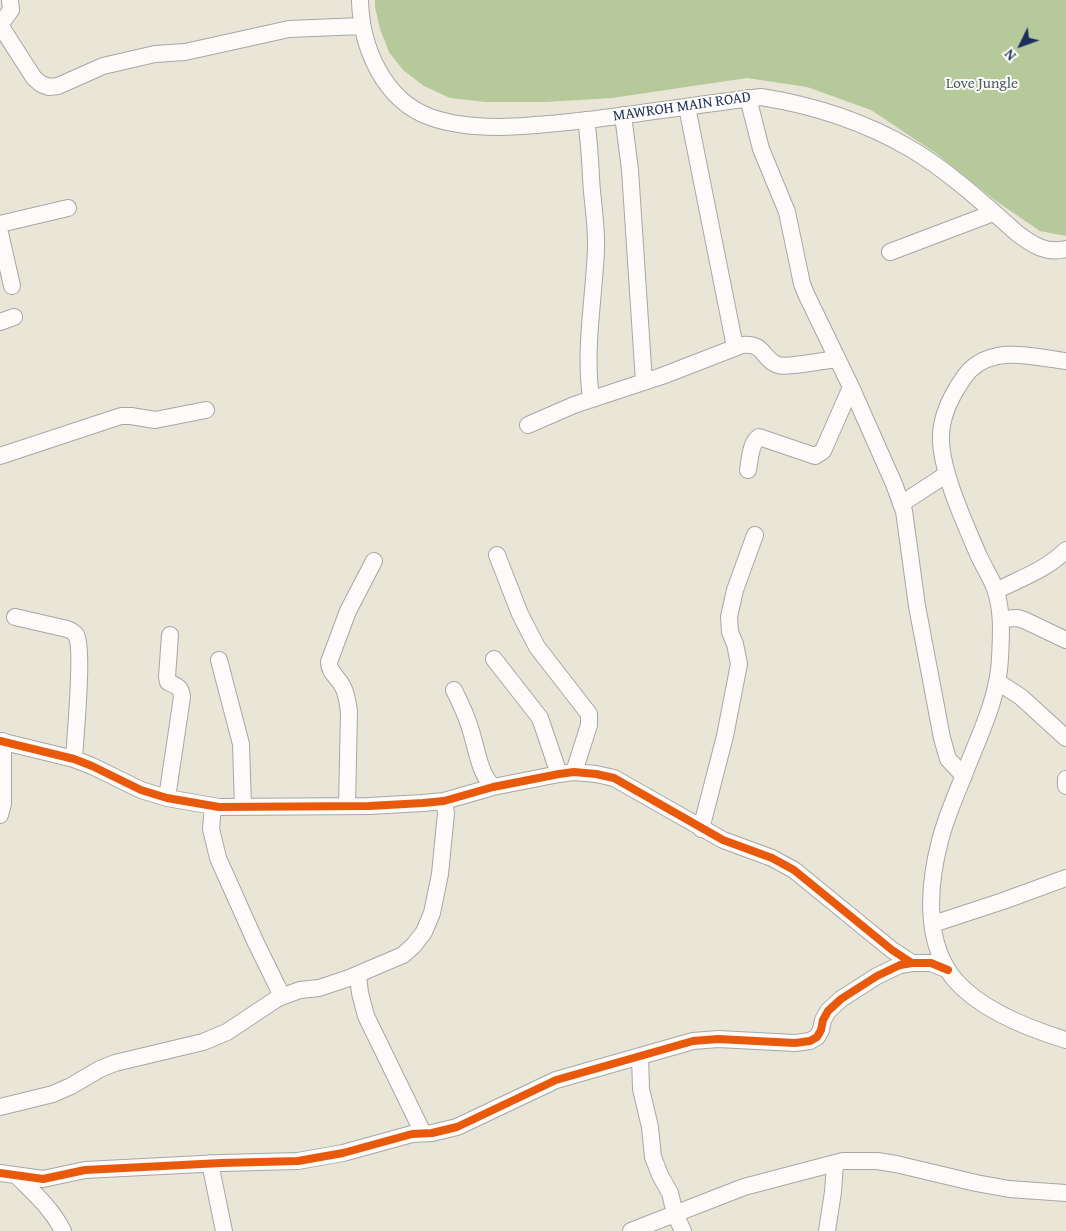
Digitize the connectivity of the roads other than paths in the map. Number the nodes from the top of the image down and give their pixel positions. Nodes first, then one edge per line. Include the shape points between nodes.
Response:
1 (10, 0) edge
2 (360, 0) edge
3 (0, 25) edge
4 (362, 26) junction
5 (748, 98) junction
6 (687, 107) junction
7 (623, 115) junction
8 (586, 120) junction
9 (68, 208) dead end
10 (993, 213) junction
11 (0, 224) edge
12 (0, 232) edge
13 (1066, 249) edge
14 (890, 252) dead end
15 (12, 286) dead end
16 (736, 347) junction
17 (837, 359) junction
18 (1066, 361) edge
19 (644, 382) junction
20 (851, 387) junction
21 (591, 398) junction
22 (206, 410) dead end
23 (528, 424) dead end
24 (0, 456) edge
25 (748, 470) dead end
26 (947, 474) junction
27 (902, 504) junction
28 (755, 536) dead end
29 (1066, 550) edge
30 (497, 555) dead end
31 (374, 561) dead end
32 (996, 591) junction
33 (15, 617) dead end
34 (1001, 620) junction
35 (170, 634) dead end
36 (1066, 640) edge
37 (219, 660) dead end
38 (494, 660) dead end
39 (998, 682) junction
40 (454, 690) dead end
41 (1066, 738) edge
42 (2, 741) edge
43 (74, 758) junction
44 (567, 773) junction
45 (964, 776) junction
46 (1066, 779) edge
47 (1066, 786) edge
48 (493, 787) junction
49 (167, 798) junction
50 (444, 801) junction
51 (213, 806) junction
52 (347, 806) junction
53 (243, 807) junction
54 (0, 815) edge
55 (701, 828) junction
56 (1066, 878) edge
57 (933, 924) junction
58 (912, 963) junction
59 (948, 970) junction
60 (358, 975) junction
61 (282, 996) junction
62 (1066, 1040) edge
63 (640, 1056) junction
64 (0, 1107) edge
65 (423, 1132) junction
66 (210, 1163) junction
67 (835, 1163) junction
68 (0, 1173) edge
69 (18, 1176) junction
70 (1066, 1193) edge
71 (675, 1214) junction
72 (63, 1231) edge
73 (224, 1231) edge
74 (632, 1231) edge
75 (683, 1231) edge
76 (826, 1231) edge

1 - 3 street via 11,10
2 - 4 street, MAWROH MAIN ROAD
3 - 4 street via 34,78 49,87 103,66 155,54 186,52 289,29
4 - 8 street, MAWROH MAIN ROAD via 386,83 399,98 429,116 462,125 499,126
5 - 6 street, MAWROH MAIN ROAD
5 - 10 street, MAWROH MAIN ROAD via 760,96 789,101 888,137 935,165
5 - 17 street via 761,150 787,212 802,284
6 - 7 street, MAWROH MAIN ROAD
6 - 16 street
7 - 8 street, MAWROH MAIN ROAD
7 - 19 street via 630,170
8 - 21 street via 596,230 588,355
9 - 11 street
10 - 13 street, MAWROH MAIN ROAD via 1043,250
10 - 14 street
12 - 15 street
16 - 17 street via 752,344 782,365
16 - 19 street
17 - 20 street
18 - 26 street via 1002,354 986,359 970,370 945,412 941,438
19 - 21 street
20 - 25 street via 819,454 815,456 759,437 753,445
20 - 27 street
21 - 23 street
22 - 24 street via 155,420 121,416
26 - 27 street
26 - 32 street via 978,555
27 - 45 street via 942,738 948,760
28 - 55 street via 735,590 729,617 739,664 725,736
29 - 32 street via 1048,566
30 - 44 street via 520,614 537,646 589,714 589,725
31 - 52 street via 348,611 329,662 332,673 343,686 348,706
32 - 34 street
33 - 43 street via 67,628 77,637 78,710
34 - 36 street via 1024,620
34 - 39 street
35 - 49 street via 167,677 168,682 181,690 182,697
37 - 53 street via 241,744
38 - 44 street via 540,718
39 - 41 street via 1021,697
39 - 45 street
40 - 48 street via 471,730 483,773
42 - 43 street
42 - 54 street
43 - 49 street via 141,790
44 - 48 street
44 - 55 street via 614,778
45 - 57 street via 940,840 933,889
46 - 47 street
48 - 50 street
49 - 51 street
50 - 52 street
50 - 60 street via 446,813 440,874 429,924 403,955
51 - 53 street
51 - 61 street via 211,829 218,858
52 - 53 street
55 - 58 street via 794,870
56 - 57 street
57 - 59 street via 937,945
58 - 59 street via 931,963
58 - 63 street via 877,976 841,999 828,1011 817,1037 804,1043 718,1039 693,1041
59 - 62 street via 956,982 993,1010 1042,1033
60 - 61 street
60 - 65 street via 366,1016
61 - 64 street via 227,1032 203,1042 115,1063 53,1094
63 - 65 street via 556,1080 456,1127
63 - 71 street via 641,1089 653,1157 670,1193
65 - 66 street via 313,1159
66 - 69 street via 85,1170 43,1178
66 - 73 street
67 - 70 street via 877,1161 1001,1188
67 - 71 street via 744,1187
67 - 76 street
68 - 69 street
69 - 72 street via 56,1217
71 - 74 street
71 - 75 street

